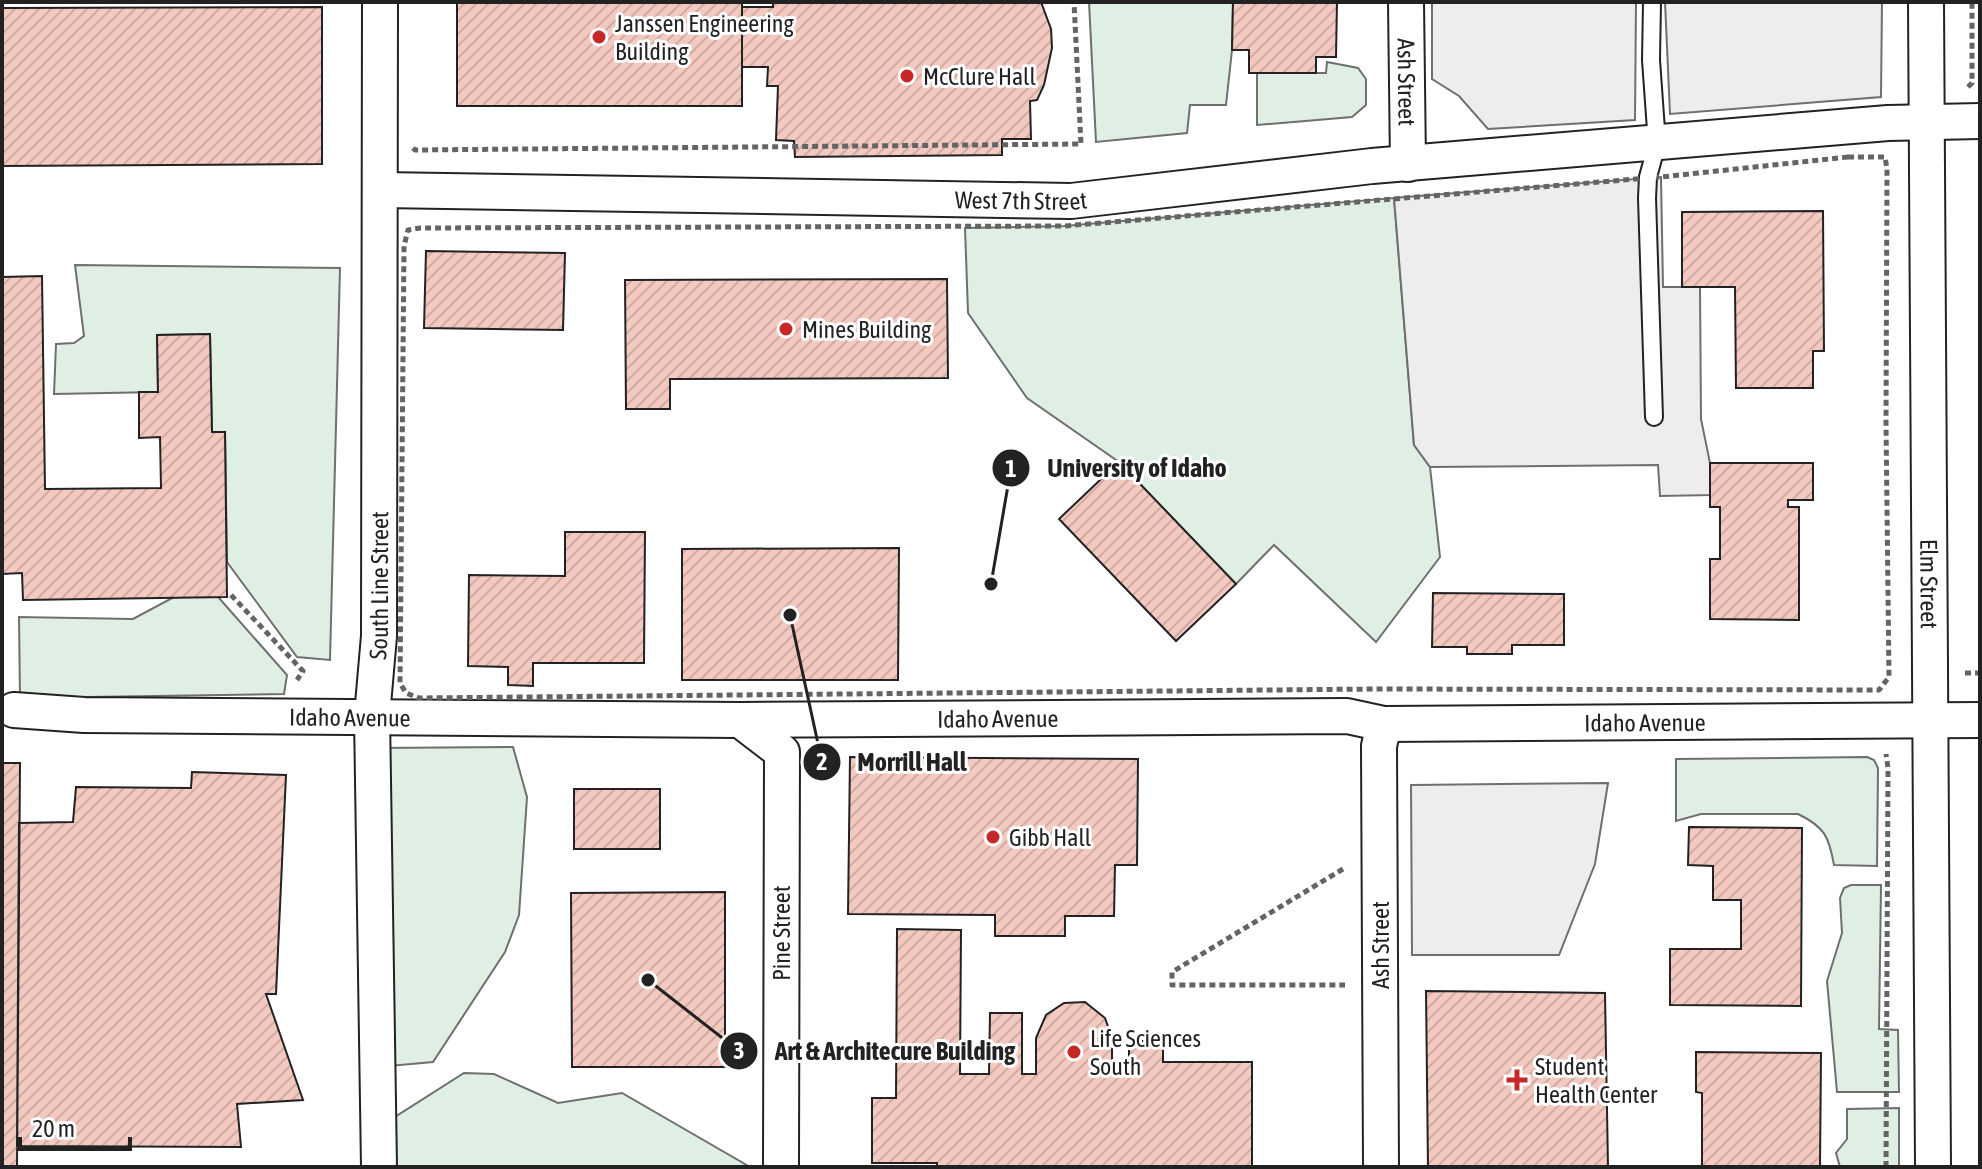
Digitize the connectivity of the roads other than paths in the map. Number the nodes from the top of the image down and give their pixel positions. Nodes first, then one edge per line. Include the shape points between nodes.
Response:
1 (380, 2) edge
2 (1406, 2) edge
3 (1652, 2) edge
4 (1926, 2) edge
5 (1980, 121) edge
6 (1929, 122) junction
7 (1657, 144) junction
8 (1408, 164) junction
9 (381, 190) junction
10 (1654, 417) dead end
11 (14, 710) dead end
12 (372, 716) junction
13 (740, 720) junction
14 (1980, 720) edge
15 (1930, 721) junction
16 (1384, 724) junction
17 (379, 1167) edge
18 (781, 1167) edge
19 (1381, 1167) edge
20 (1933, 1167) edge

1 - 9 street, South Line Street
2 - 8 street, Ash Street
3 - 7 lane
4 - 6 street, Elm Street
5 - 6 street, West 7th Street
6 - 7 street, West 7th Street
6 - 15 street, Elm Street
7 - 8 street, West 7th Street
7 - 10 lane via 1648,177
8 - 9 street, West 7th Street via 1071,201
9 - 12 street, South Line Street via 379,636
11 - 12 street, Idaho Avenue
12 - 13 street, Idaho Avenue
12 - 17 street, South Line Street
13 - 16 street, Idaho Avenue via 1347,716
13 - 18 street, Pine Street via 782,752
14 - 15 street, Idaho Avenue
15 - 16 street, Idaho Avenue
15 - 20 street, Elm Street
16 - 19 street, Ash Street via 1379,746

